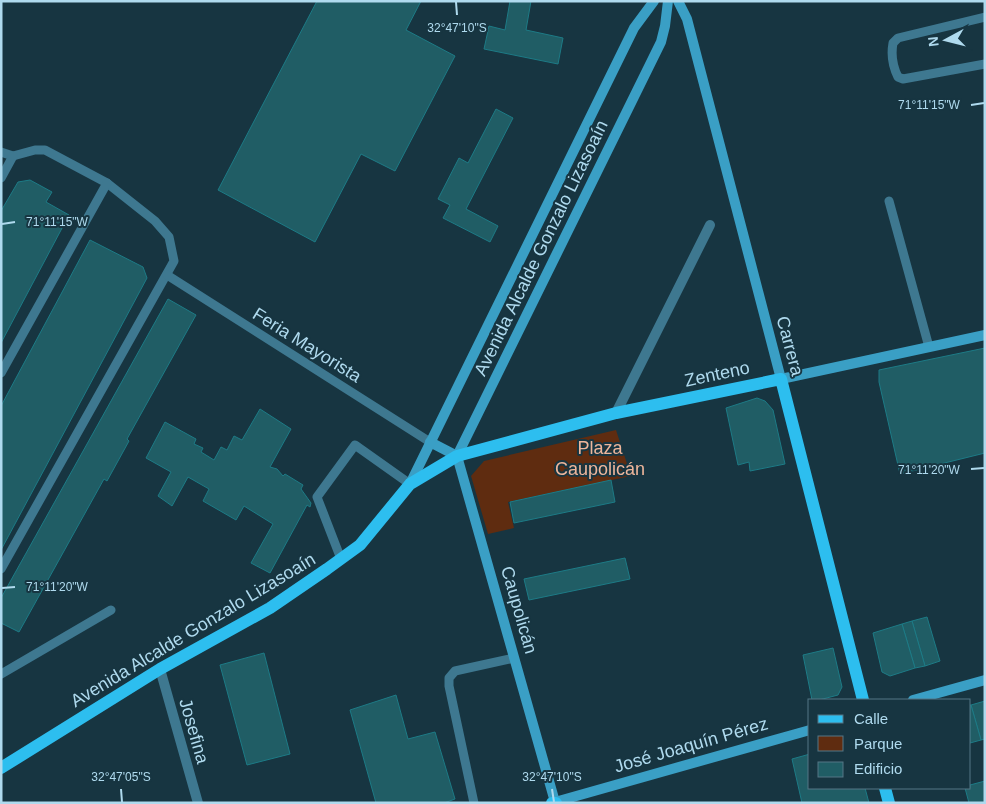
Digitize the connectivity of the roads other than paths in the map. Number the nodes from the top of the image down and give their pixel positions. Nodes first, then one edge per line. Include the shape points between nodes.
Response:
1 (654, 1) edge
2 (668, 1) edge
3 (678, 1) edge
4 (985, 17) edge
5 (985, 64) edge
6 (1, 152) edge
7 (13, 156) junction
8 (1, 178) edge
9 (107, 183) junction
10 (889, 201) dead end
11 (710, 226) dead end
12 (167, 275) junction
13 (985, 335) edge
14 (929, 347) junction
15 (1, 373) edge
16 (781, 379) junction
17 (616, 413) junction
18 (430, 442) junction
19 (458, 456) junction
20 (410, 484) junction
21 (341, 559) junction
22 (1, 569) edge
23 (110, 610) dead end
24 (514, 658) junction
25 (160, 669) junction
26 (1, 674) edge
27 (985, 680) edge
28 (863, 699) edge
29 (917, 699) edge
30 (808, 731) edge
31 (1, 768) edge
32 (885, 789) edge
33 (554, 802) edge
34 (198, 803) edge
35 (474, 803) edge
36 (889, 803) edge

1 - 18 main road, Avenida Alcalde Gonzalo Lizasoaín via 632,33
2 - 19 main road, Avenida Alcalde Gonzalo Lizasoaín via 661,42
3 - 16 main road, Carrera via 689,28
4 - 5 lane via 898,38 892,49 895,72 898,78 903,79
6 - 7 lane
7 - 8 lane
7 - 9 lane via 45,150
9 - 12 lane via 155,221 169,237 174,261
9 - 15 lane
10 - 14 lane
11 - 17 street
12 - 18 lane, Feria Mayorista
12 - 22 lane
13 - 14 main road, Zenteno
14 - 16 main road, Zenteno
16 - 17 main road, Zenteno
16 - 28 main road, Carrera
17 - 19 main road, Zenteno
18 - 19 main road
18 - 20 main road, Avenida Alcalde Gonzalo Lizasoaín
19 - 20 main road, Avenida Alcalde Gonzalo Lizasoaín
19 - 24 main road, Caupolicán
20 - 21 main road, Avenida Alcalde Gonzalo Lizasoaín via 360,545
20 - 21 lane via 355,446 317,497
21 - 25 main road, Avenida Alcalde Gonzalo Lizasoaín via 270,608
23 - 26 lane
24 - 33 main road, Caupolicán
24 - 35 lane via 455,671 449,678
25 - 31 main road, Avenida Alcalde Gonzalo Lizasoaín
25 - 34 street, Josefina
27 - 29 main road
30 - 33 main road, José Joaquín Pérez
32 - 36 main road

